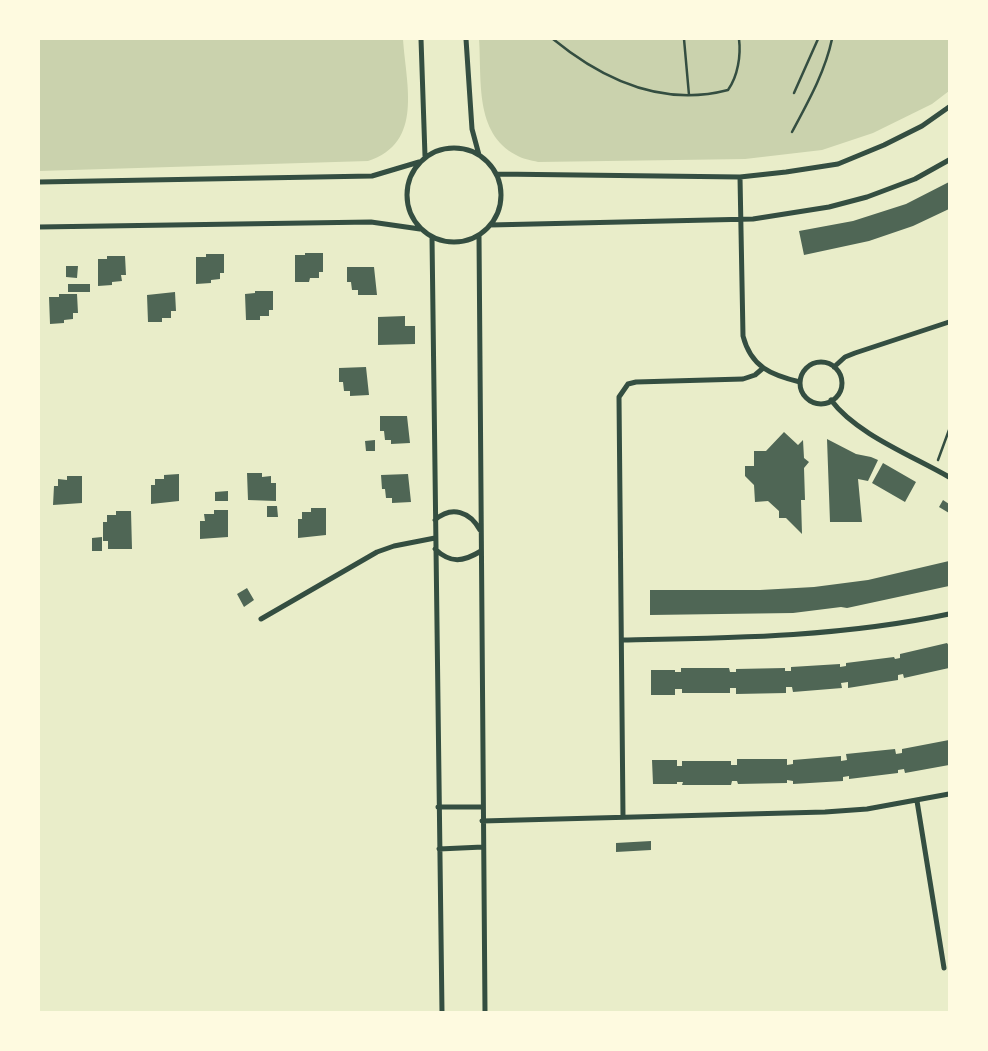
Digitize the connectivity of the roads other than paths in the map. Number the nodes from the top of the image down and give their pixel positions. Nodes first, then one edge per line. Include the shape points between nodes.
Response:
1 (420, 39) edge
2 (466, 39) edge
3 (949, 108) edge
4 (479, 154) junction
5 (425, 156) junction
6 (949, 160) edge
7 (419, 162) junction
8 (497, 174) junction
9 (740, 176) junction
10 (39, 182) edge
11 (741, 219) junction
12 (490, 225) junction
13 (39, 226) edge
14 (420, 229) junction
15 (479, 235) junction
16 (432, 237) junction
17 (949, 322) edge
18 (834, 367) junction
19 (762, 369) junction
20 (800, 382) junction
21 (831, 400) junction
22 (949, 477) edge
23 (434, 520) junction
24 (480, 530) junction
25 (435, 538) junction
26 (435, 549) junction
27 (481, 550) junction
28 (949, 614) edge
29 (261, 618) dead end
30 (622, 640) junction
31 (949, 794) edge
32 (917, 801) junction
33 (438, 807) junction
34 (482, 807) junction
35 (624, 818) junction
36 (482, 821) junction
37 (483, 847) junction
38 (439, 849) junction
39 (944, 968) dead end
40 (442, 1012) edge
41 (485, 1012) edge

1 - 5 street
2 - 4 street via 472,129
3 - 9 street via 922,126 838,164
4 - 5 street via 452,147
4 - 8 street
5 - 7 street
6 - 11 street via 915,179 829,208
7 - 10 street via 372,176
7 - 14 street via 410,174 406,203
8 - 9 street
8 - 12 street via 501,200 498,214
9 - 11 street
11 - 12 street
11 - 19 street via 743,336 746,348
12 - 15 street
13 - 14 street via 371,222
14 - 16 street
15 - 16 street via 464,242 447,242
15 - 24 street
16 - 23 street
17 - 18 street via 855,353
18 - 20 street via 823,362 810,365 801,375
18 - 21 street via 840,374 841,388
19 - 20 street
19 - 30 street via 755,376 743,379 636,382 628,384 619,397
20 - 21 street via 808,399 821,404
21 - 22 street via 856,425
23 - 24 street via 441,514 465,514 473,518
23 - 25 street
24 - 27 street
25 - 26 street
25 - 29 street via 377,552
26 - 27 street via 452,561 466,560
26 - 33 street
27 - 34 street
28 - 30 street via 820,634
30 - 35 street
31 - 32 street
32 - 35 street via 825,812
32 - 39 street
33 - 34 street
33 - 38 street
34 - 36 street
35 - 36 street
36 - 37 street
37 - 38 street
37 - 41 street
38 - 40 street

